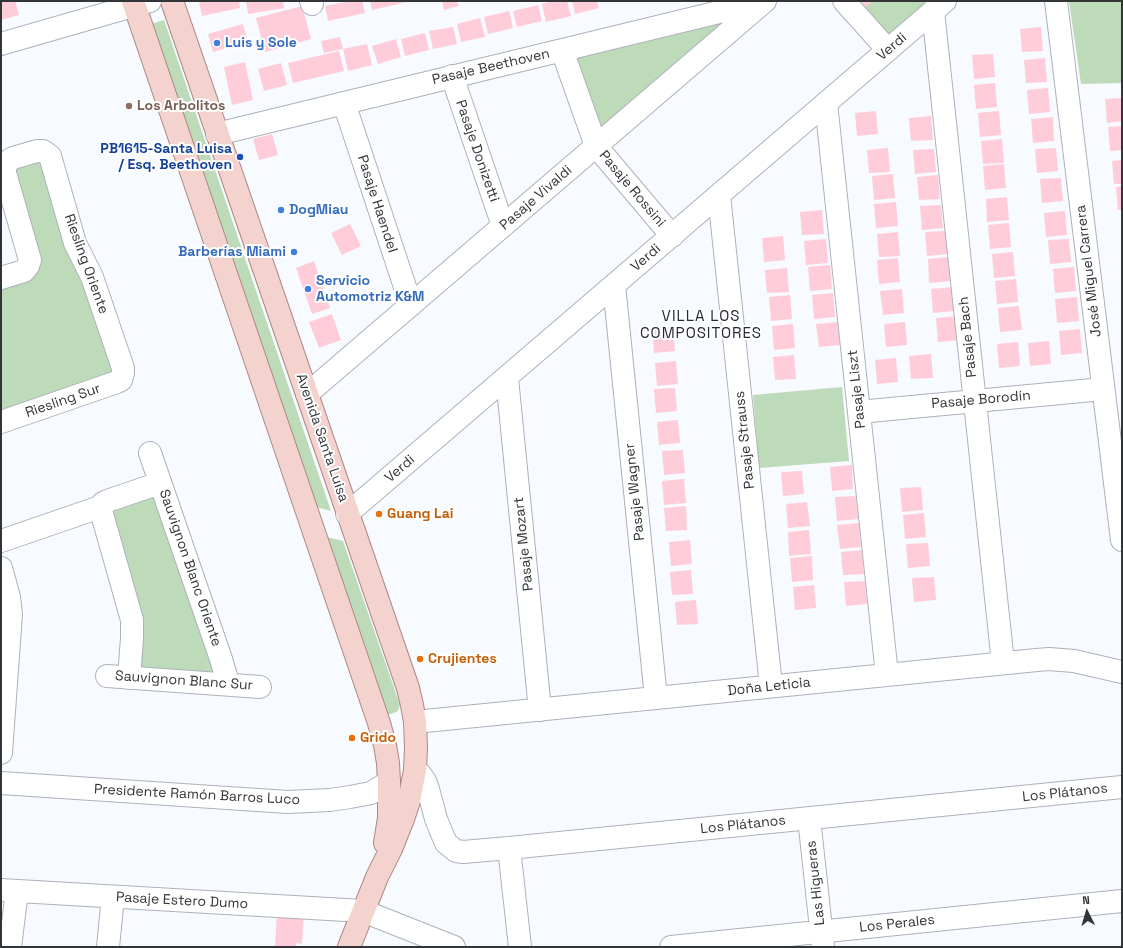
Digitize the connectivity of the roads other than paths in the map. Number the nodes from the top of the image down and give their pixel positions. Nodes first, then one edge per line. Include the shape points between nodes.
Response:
1 (172, 1) edge
2 (765, 1) edge
3 (844, 1) edge
4 (1056, 1) edge
5 (139, 2) edge
6 (939, 6) edge
7 (1, 44) edge
8 (562, 50) junction
9 (888, 50) junction
10 (452, 76) junction
11 (344, 103) junction
12 (826, 103) junction
13 (217, 134) junction
14 (596, 146) junction
15 (719, 195) junction
16 (503, 226) junction
17 (672, 236) junction
18 (1, 278) edge
19 (614, 285) junction
20 (411, 305) junction
21 (122, 377) joint
22 (507, 378) junction
23 (1103, 389) junction
24 (307, 394) junction
25 (975, 401) junction
26 (859, 412) junction
27 (1, 422) edge
28 (150, 453) dead end
29 (160, 482) junction
30 (100, 507) junction
31 (347, 514) junction
32 (1122, 540) edge
33 (1, 541) edge
34 (1, 568) edge
35 (5, 652) edge
36 (1003, 663) junction
37 (1122, 672) edge
38 (887, 675) junction
39 (106, 676) dead end
40 (129, 678) junction
41 (227, 684) junction
42 (771, 686) junction
43 (260, 687) dead end
44 (656, 698) junction
45 (540, 710) junction
46 (415, 722) junction
47 (1, 753) edge
48 (415, 770) junction
49 (390, 782) junction
50 (1, 783) edge
51 (1122, 787) edge
52 (809, 818) junction
53 (509, 848) junction
54 (376, 877) junction
55 (9, 891) edge
56 (113, 897) junction
57 (1122, 901) edge
58 (363, 911) junction
59 (822, 939) edge
60 (707, 945) edge
61 (10, 947) edge
62 (108, 947) edge
63 (349, 947) edge
64 (454, 947) edge
65 (520, 947) edge
66 (671, 947) edge

1 - 13 main road, Avenida Santa Luisa
2 - 8 street, Pasaje Beethoven
2 - 14 street, Pasaje Vivaldi
3 - 9 street
4 - 23 street, José Miguel Carrera
5 - 7 street
5 - 49 main road, Avenida Santa Luisa via 379,723
6 - 9 street, Verdi
6 - 25 street, Pasaje Bach
8 - 10 street, Pasaje Beethoven
8 - 14 street, Pasaje Rossini
9 - 12 street, Verdi
10 - 11 street, Pasaje Beethoven
10 - 16 street, Pasaje Donizetti
11 - 13 street, Pasaje Beethoven
11 - 20 street, Pasaje Haendel
12 - 15 street, Verdi
12 - 26 street, Pasaje Liszt
13 - 24 main road, Avenida Santa Luisa
14 - 16 street, Pasaje Vivaldi
14 - 17 street, Pasaje Rossini
15 - 17 street, Verdi
15 - 42 street, Pasaje Strauss
16 - 20 street, Pasaje Vivaldi
17 - 19 street, Verdi
18 - 21 street, Riesling Oriente via 21,273 30,260 5,173 6,165 13,158 40,150 50,156 75,243 92,276 123,368
19 - 22 street, Verdi
19 - 44 street, Pasaje Wagner
20 - 24 street, Pasaje Vivaldi
21 - 27 street, Riesling Sur via 117,382
22 - 31 street, Verdi
22 - 45 street, Pasaje Mozart
23 - 25 street, Pasaje Borodín
23 - 32 street, José Miguel Carrera
24 - 31 main road, Avenida Santa Luisa
25 - 26 street, Pasaje Borodín
25 - 36 street, Pasaje Bach
26 - 38 street, Pasaje Liszt
28 - 29 street, Sauvignon Blanc Oriente
29 - 30 street via 107,501
29 - 41 street, Sauvignon Blanc Oriente via 222,659
30 - 33 street
30 - 40 street via 132,620
31 - 46 main road, Avenida Santa Luisa via 408,688
34 - 35 street via 11,605
35 - 47 street
36 - 37 street, Doña Leticia via 1061,660
36 - 38 street, Doña Leticia
38 - 42 street, Doña Leticia
39 - 40 street, Sauvignon Blanc Sur
40 - 41 street, Sauvignon Blanc Sur
41 - 43 street, Sauvignon Blanc Sur
42 - 44 street, Doña Leticia
44 - 45 street, Doña Leticia
45 - 46 street, Doña Leticia
46 - 48 main road, Avenida Santa Luisa
48 - 53 street, Los Plátanos via 427,785 436,819 450,847 463,852
48 - 54 main road, Avenida Santa Luisa via 403,820
49 - 50 street, Presidente Ramón Barros Luco via 371,793 330,800 288,802
49 - 54 main road, Avenida Santa Luisa via 389,818
51 - 52 street, Los Plátanos
52 - 53 street, Los Plátanos
52 - 59 street, Las Higueras
53 - 65 street
54 - 58 main road, Avenida Santa Luisa
55 - 56 street, Pasaje Estero Dumo
55 - 61 street
56 - 58 street, Pasaje Estero Dumo
56 - 62 street
57 - 59 street, Los Perales
58 - 63 main road, Avenida Santa Luisa
58 - 64 street, Pasaje Estero Dumo
59 - 60 street, Los Perales
60 - 66 street, Los Perales

